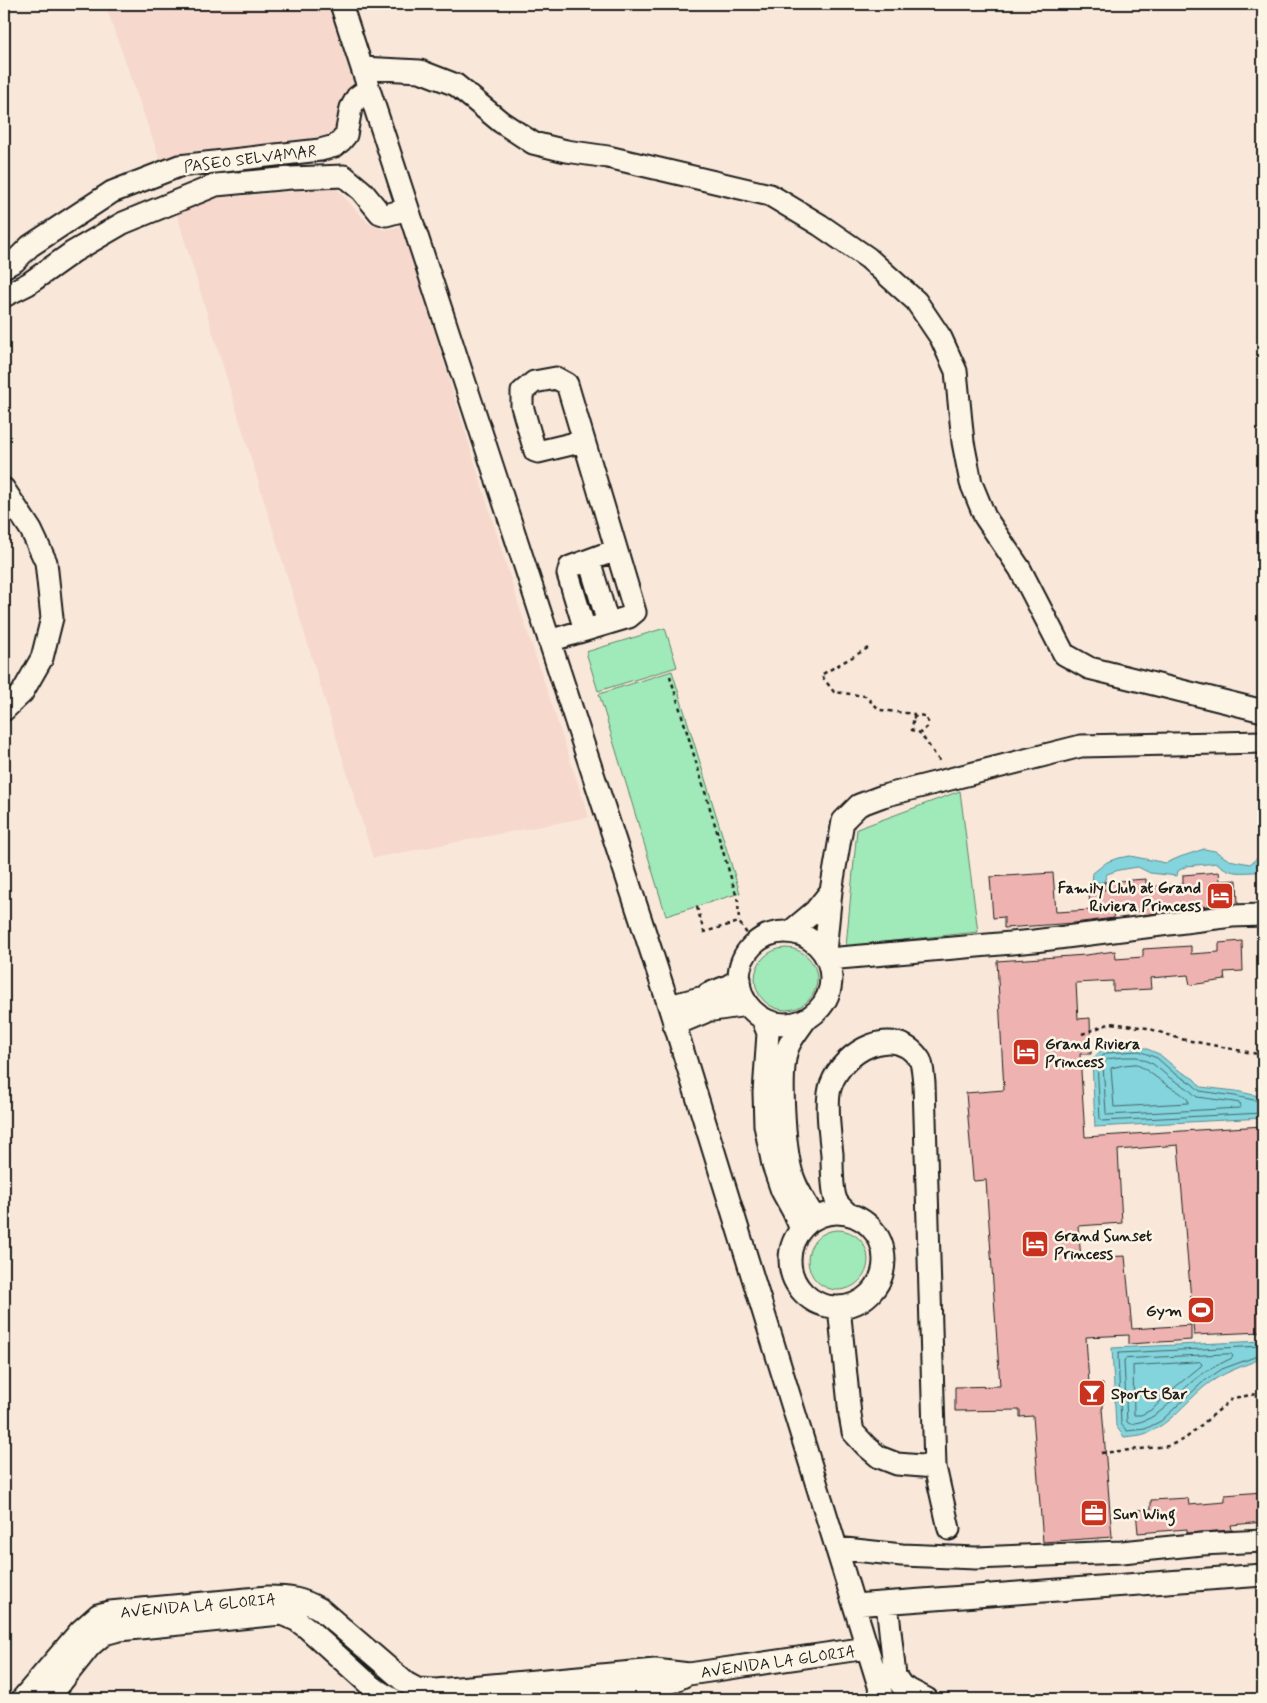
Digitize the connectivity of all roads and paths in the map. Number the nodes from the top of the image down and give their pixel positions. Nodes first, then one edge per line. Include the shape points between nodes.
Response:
1 (341, 4) edge
2 (362, 68) junction
3 (368, 89) junction
4 (408, 210) junction
5 (4, 267) edge
6 (4, 296) edge
7 (584, 440) dead end
8 (4, 489) edge
9 (616, 550) junction
10 (589, 560) junction
11 (608, 624) junction
12 (585, 630) junction
13 (549, 641) junction
14 (868, 648) dead end
15 (670, 676) dead end
16 (4, 710) edge
17 (1263, 712) edge
18 (913, 718) junction
19 (920, 733) junction
20 (1263, 742) edge
21 (952, 778) junction
22 (831, 891) junction
23 (697, 907) dead end
24 (1263, 915) edge
25 (739, 922) junction
26 (791, 931) junction
27 (754, 944) junction
28 (826, 956) junction
29 (740, 979) junction
30 (707, 1004) junction
31 (755, 1012) junction
32 (672, 1015) junction
33 (806, 1019) junction
34 (1082, 1034) dead end
35 (1263, 1055) edge
36 (848, 1214) junction
37 (808, 1224) junction
38 (839, 1307) junction
39 (1263, 1393) edge
40 (1101, 1453) dead end
41 (935, 1467) junction
42 (949, 1529) dead end
43 (1263, 1541) edge
44 (836, 1548) junction
45 (1263, 1575) edge
46 (887, 1603) junction
47 (854, 1605) junction
48 (867, 1648) junction
49 (388, 1667) junction
50 (656, 1686) edge
51 (368, 1693) edge
52 (22, 1699) edge
53 (48, 1699) edge
54 (392, 1699) edge
55 (548, 1699) edge
56 (883, 1699) edge
57 (927, 1699) edge

1 - 2 street
2 - 3 street
2 - 17 street via 420,71 456,85 533,143 770,195 868,258 916,301 956,370 963,442 971,483 985,517 1020,569 1064,654 1089,668
3 - 4 street
3 - 5 street, PASEO SELVAMAR via 357,97 346,135 335,146 179,166 112,192
4 - 6 street, PASEO SELVAMAR via 386,215 380,213 344,176 216,185 123,223
4 - 13 street
7 - 9 street
8 - 16 street via 31,530 46,562 52,618 42,658 22,693
9 - 10 street
9 - 11 street via 635,612
10 - 11 street
10 - 12 street via 570,567 568,574
11 - 12 street
12 - 13 street
13 - 32 street
14 - 18 path via 822,675 834,692 865,696 880,710 914,714
15 - 25 path via 738,901
18 - 19 path via 912,730
18 - 19 path via 924,716 928,722 928,727
19 - 21 path
20 - 21 street via 1081,746
21 - 22 street via 859,805 843,821
22 - 26 street via 815,911
22 - 28 street
23 - 25 path via 704,932
24 - 28 street via 1232,916 1034,942
25 - 27 path
26 - 27 street via 770,934
26 - 28 street via 811,938
27 - 29 street via 740,966
28 - 33 street via 831,968 831,987 825,1003
29 - 30 street
29 - 31 street via 739,986
30 - 31 street
30 - 32 street
31 - 33 street via 776,1024
31 - 37 street via 768,1033 765,1125 773,1165 793,1211
32 - 44 street
33 - 37 street via 788,1046 783,1075 786,1147
34 - 35 path via 1111,1023 1147,1028 1189,1041
36 - 37 street via 831,1213
36 - 38 street via 866,1222 877,1234 884,1266 875,1289 869,1295 850,1306
36 - 41 street via 836,1200 830,1086 842,1066 858,1051 874,1043 895,1042 908,1048 921,1062 924,1083
37 - 38 street via 792,1244 789,1260 792,1276 804,1295 818,1304
38 - 41 street via 853,1432 879,1457 897,1464
39 - 40 path via 1233,1398 1186,1438 1169,1446
41 - 42 street
43 - 44 street via 1122,1552 976,1558
44 - 47 street
45 - 46 street
46 - 47 street
46 - 57 street via 895,1676 902,1686
47 - 48 street
48 - 50 street, AVENIDA LA GLORIA via 689,1674
48 - 56 street
49 - 50 street, AVENIDA LA GLORIA via 417,1689 436,1690 606,1674
49 - 51 street
49 - 52 street, AVENIDA LA GLORIA via 306,1601 292,1597 268,1598 98,1615 80,1631
50 - 55 street, AVENIDA LA GLORIA
51 - 53 street, AVENIDA LA GLORIA via 307,1628 281,1614 104,1634 90,1646
51 - 54 street, AVENIDA LA GLORIA

